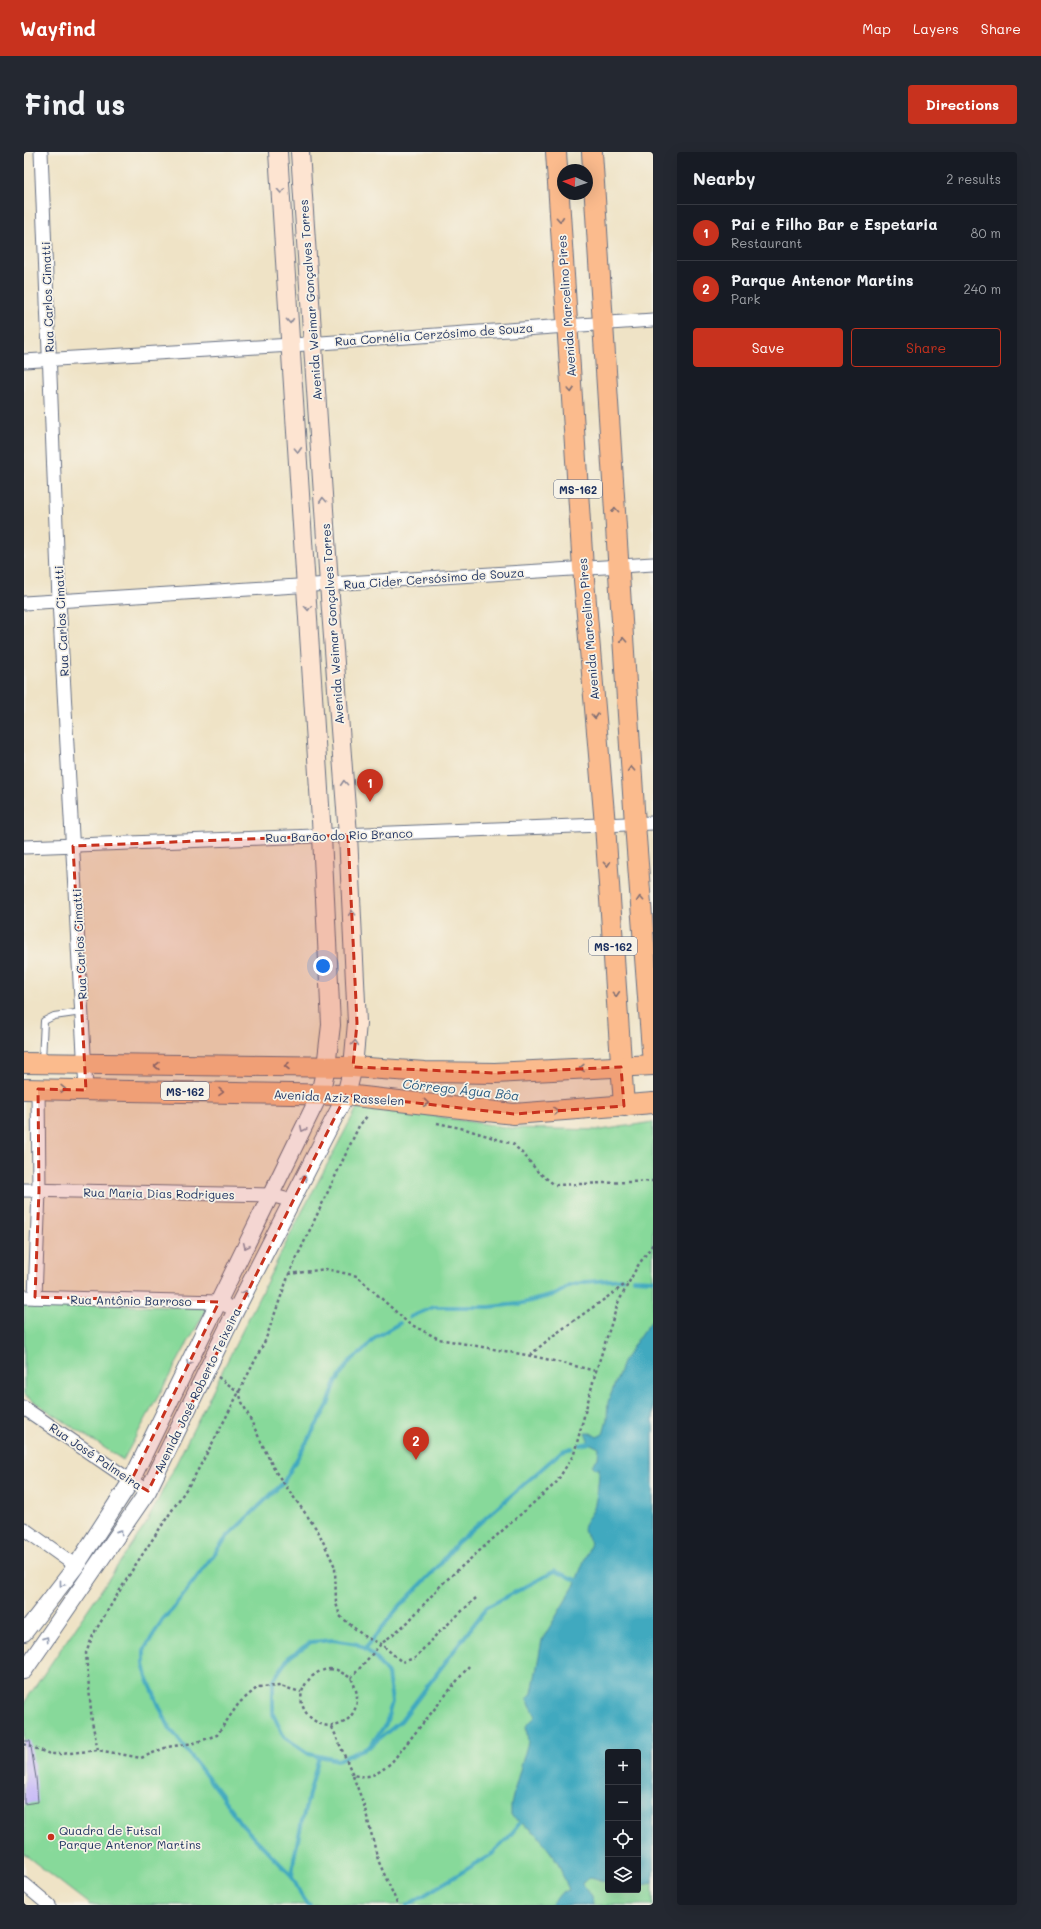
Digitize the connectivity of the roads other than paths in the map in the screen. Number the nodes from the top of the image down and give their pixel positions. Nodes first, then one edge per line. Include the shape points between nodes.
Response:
1 (41, 152) edge
2 (278, 152) edge
3 (300, 152) edge
4 (556, 152) edge
5 (592, 152) edge
6 (653, 320) edge
7 (603, 323) junction
8 (567, 325) junction
9 (313, 343) junction
10 (292, 345) junction
11 (50, 360) junction
12 (24, 361) edge
13 (653, 564) edge
14 (619, 566) junction
15 (583, 568) junction
16 (329, 584) junction
17 (306, 585) junction
18 (59, 600) junction
19 (24, 603) edge
20 (644, 823) edge
21 (605, 825) junction
22 (348, 835) junction
23 (322, 836) junction
24 (73, 846) junction
25 (24, 848) edge
26 (83, 1012) junction
27 (33, 1064) edge
28 (653, 1064) edge
29 (86, 1065) junction
30 (326, 1067) junction
31 (353, 1067) junction
32 (621, 1067) junction
33 (31, 1089) edge
34 (86, 1090) junction
35 (320, 1094) junction
36 (346, 1095) junction
37 (653, 1103) edge
38 (624, 1106) junction
39 (24, 1190) edge
40 (39, 1191) junction
41 (270, 1195) junction
42 (293, 1201) junction
43 (29, 1297) edge
44 (219, 1302) junction
45 (236, 1310) junction
46 (24, 1408) edge
47 (130, 1481) junction
48 (148, 1491) junction
49 (24, 1529) edge
50 (76, 1566) junction
51 (24, 1632) edge
52 (24, 1671) edge
53 (24, 1884) edge
54 (49, 1905) edge

1 - 11 street, Rua Carlos Cimatti
2 -> 10 main road, Avenida Weimar Gonçalves Torres
3 - 9 main road, Avenida Weimar Gonçalves Torres
4 -> 8 main road, Avenida Marcelino Pires / MS-162
5 - 7 main road, MS-162
6 - 7 street, Rua Cornélia Cerzósimo de Souza
7 - 8 street, Rua Cornélia Cerzósimo de Souza
14 -> 7 main road, MS-162
8 - 9 street, Rua Cornélia Cerzósimo de Souza
8 -> 15 main road, Avenida Marcelino Pires / MS-162
9 - 10 street, Rua Cornélia Cerzósimo de Souza
16 -> 9 main road, Avenida Weimar Gonçalves Torres
10 - 11 street, Rua Cornélia Cerzósimo de Souza
10 -> 17 main road, Avenida Weimar Gonçalves Torres
11 - 12 street, Rua Cornélia Cerzósimo de Souza
11 - 18 street, Rua Carlos Cimatti
13 - 14 street, Rua Cider Cersósimo de Souza
14 - 15 street, Rua Cider Cersósimo de Souza
20 -> 14 main road, MS-162
15 - 16 street, Rua Cider Cersósimo de Souza
15 -> 21 main road, Avenida Marcelino Pires / MS-162
16 - 17 street, Rua Cider Cersósimo de Souza
22 -> 16 main road, Avenida Weimar Gonçalves Torres
17 - 18 street, Rua Cider Cersósimo de Souza
17 -> 23 main road, Avenida Weimar Gonçalves Torres
18 - 19 street, Rua Cider Cersósimo de Souza
18 - 24 street, Rua Carlos Cimatti
20 - 21 street, Rua Barão do Rio Branco
28 -> 20 main road, MS-162
21 - 22 street, Rua Barão do Rio Branco
21 -> 32 main road, Avenida Marcelino Pires / MS-162
22 - 23 street, Rua Barão do Rio Branco
31 -> 22 main road, Avenida Weimar Gonçalves Torres via 357,1023
23 - 24 street, Rua Barão do Rio Branco
23 - 30 main road, Avenida Weimar Gonçalves Torres via 331,1025
24 - 25 street, Rua Barão do Rio Branco
24 - 26 street, Rua Carlos Cimatti
26 - 27 lane via 54,1016 44,1021 41,1045
26 - 29 street, Rua Carlos Cimatti
27 - 29 main road, MS-162
28 - 32 main road, MS-162
30 -> 29 main road, MS-162
29 - 34 street, Rua Carlos Cimatti
30 - 31 main road, MS-162
30 - 35 main road, Avenida José Roberto Teixeira
32 -> 31 main road, MS-162 via 495,1073
31 - 36 main road, Avenida Weimar Gonçalves Torres
32 - 38 main road, Avenida Marcelino Pires / MS-162
33 -> 34 main road, Avenida Aziz Rasselen / MS-162
33 - 40 street
34 -> 35 main road, Avenida Aziz Rasselen / MS-162
35 - 36 main road, Avenida Aziz Rasselen / MS-162
35 -> 41 street, Avenida José Roberto Teixeira
36 -> 38 main road, Avenida Aziz Rasselen / MS-162 via 514,1114
42 -> 36 street, Avenida José Roberto Teixeira
37 - 38 main road, Avenida Aziz Rasselen / MS-162
39 - 40 street, Rua Maria Dias Rodrigues
40 - 41 street, Rua Maria Dias Rodrigues
40 - 43 street
41 - 42 street, Rua Maria Dias Rodrigues
41 -> 44 street, Avenida José Roberto Teixeira
45 -> 42 street, Avenida José Roberto Teixeira
43 - 44 street, Rua Antônio Barroso
44 - 45 street, Rua Antônio Barroso
44 -> 47 street, Avenida José Roberto Teixeira
45 - 48 street, Avenida José Roberto Teixeira
46 - 47 street, Rua José Palmeira
47 - 48 street, Rua José Palmeira
47 - 50 street, Avenida José Roberto Teixeira
52 -> 48 street, Avenida José Roberto Teixeira
49 - 50 street
50 -> 51 street, Avenida José Roberto Teixeira
53 - 54 street

